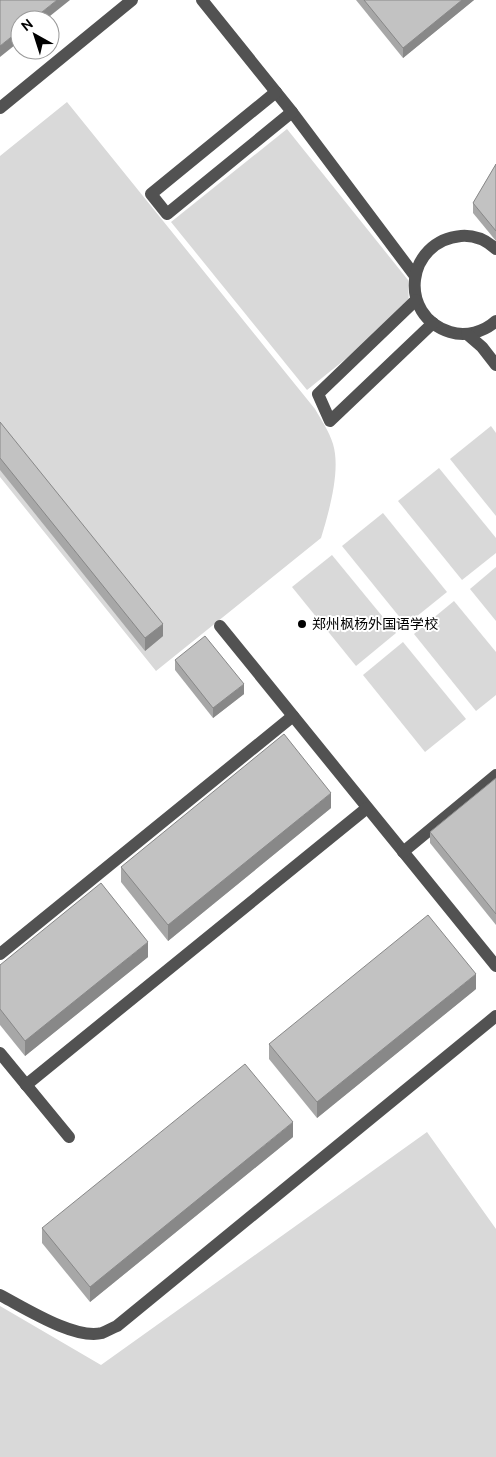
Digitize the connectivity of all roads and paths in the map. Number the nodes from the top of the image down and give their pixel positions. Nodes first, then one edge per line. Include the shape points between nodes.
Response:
1 (132, 0) edge
2 (202, 0) edge
3 (276, 92) junction
4 (0, 108) edge
5 (292, 112) junction
6 (496, 249) edge
7 (415, 276) junction
8 (416, 300) junction
9 (496, 320) edge
10 (432, 323) junction
11 (467, 334) junction
12 (496, 365) edge
13 (220, 626) dead end
14 (292, 716) junction
15 (496, 775) edge
16 (367, 808) junction
17 (403, 852) junction
18 (0, 954) edge
19 (496, 966) edge
20 (496, 1016) edge
21 (0, 1053) edge
22 (26, 1085) junction
23 (68, 1137) dead end
24 (0, 1295) edge

1 - 4 lane
2 - 3 lane
3 - 5 lane
3 - 5 lane via 151,194 167,214
5 - 7 lane
6 - 7 lane via 479,238 452,237 430,248
7 - 8 lane
8 - 10 lane
8 - 10 lane via 318,394 330,421
9 - 11 lane via 480,331
10 - 11 lane via 440,329
11 - 12 lane
13 - 14 lane
14 - 16 lane
14 - 18 lane
15 - 17 lane
16 - 17 lane
16 - 22 lane
17 - 19 lane
20 - 24 lane via 117,1326 101,1333 82,1333 57,1325
21 - 22 lane
22 - 23 lane

